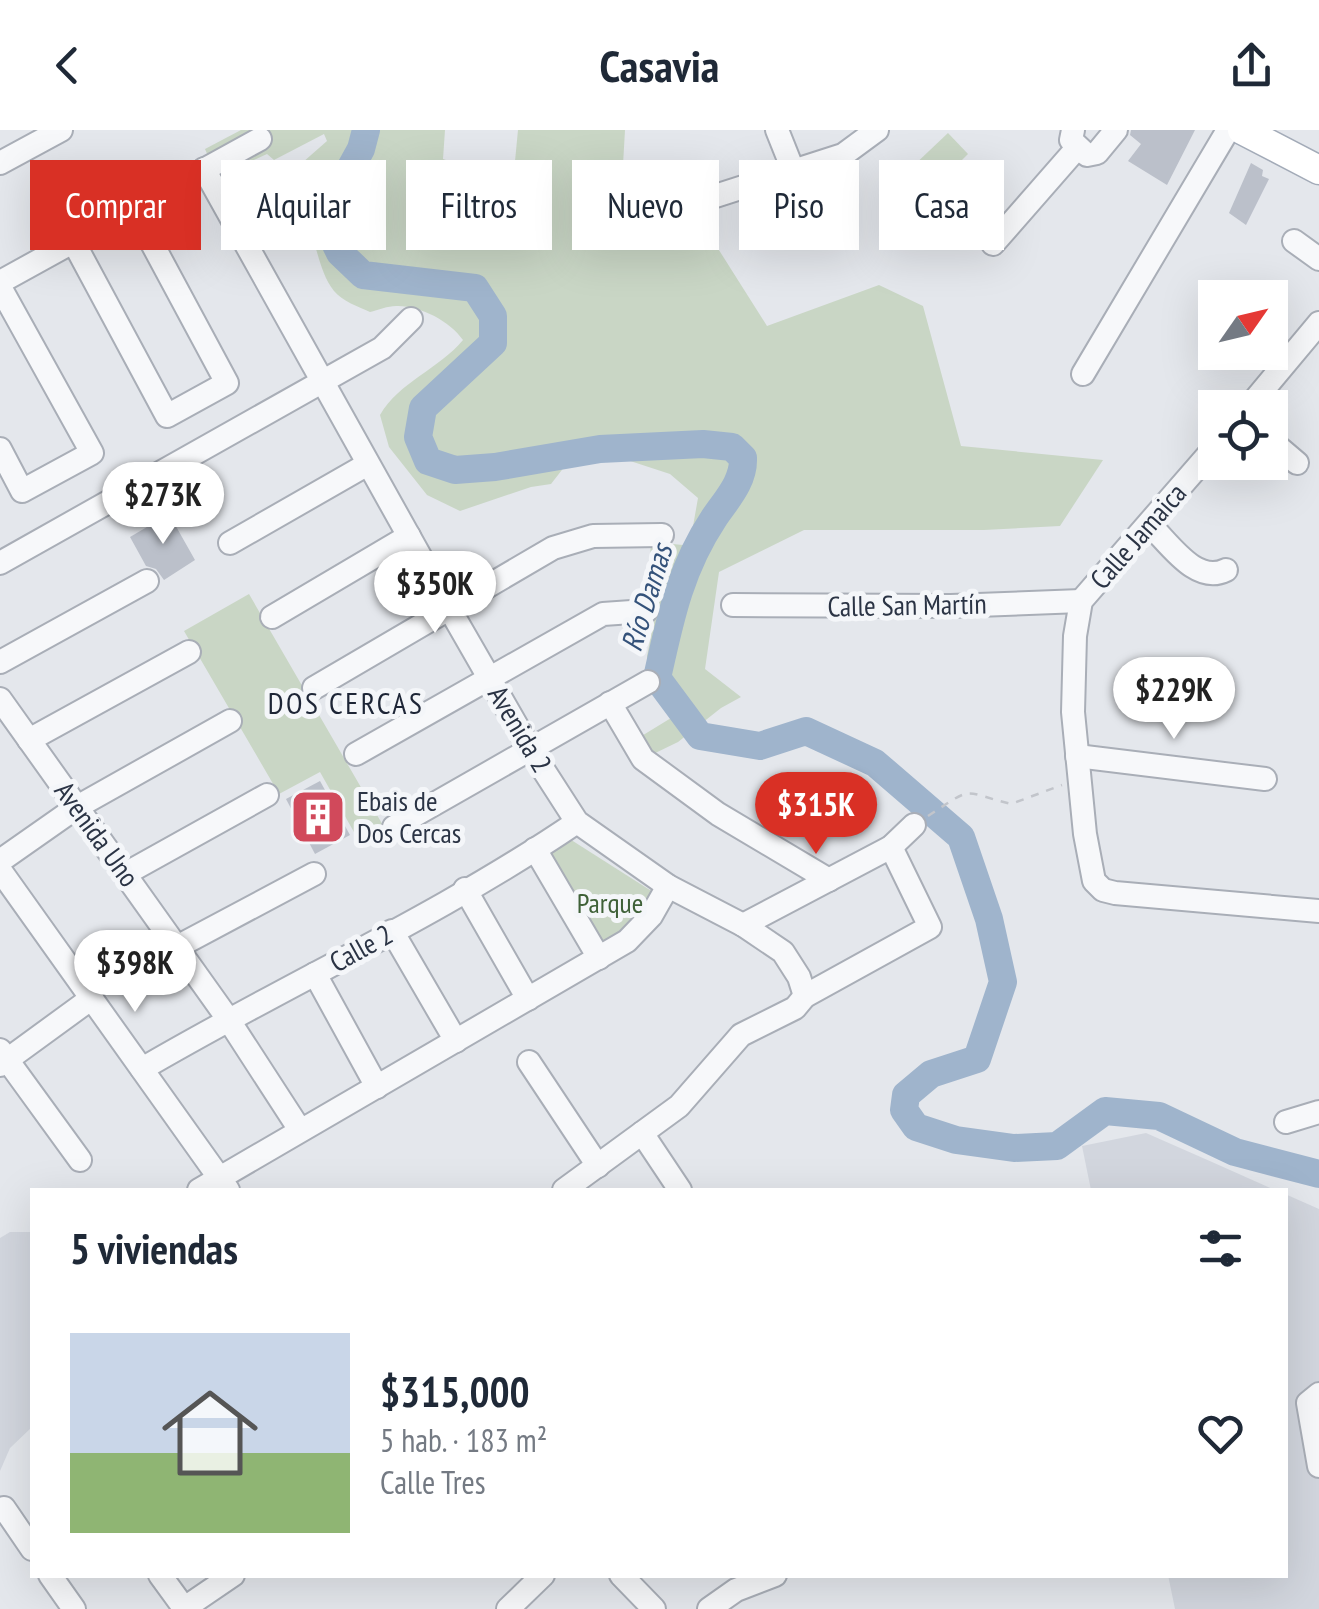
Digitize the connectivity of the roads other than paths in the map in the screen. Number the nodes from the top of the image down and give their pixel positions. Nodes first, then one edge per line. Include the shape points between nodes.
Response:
1 (62, 130) edge
2 (778, 130) edge
3 (877, 130) edge
4 (1116, 130) edge
5 (1228, 130) edge
6 (1242, 130) edge
7 (260, 139) dead end
8 (1074, 139) edge
9 (2, 158) edge
10 (789, 160) edge
11 (826, 160) edge
12 (204, 169) junction
13 (1319, 170) edge
14 (201, 171) edge
15 (1004, 230) edge
16 (1294, 241) dead end
17 (58, 250) edge
18 (76, 250) edge
19 (156, 250) edge
20 (1319, 260) edge
21 (0, 284) edge
22 (411, 319) dead end
23 (1319, 323) edge
24 (1083, 374) dead end
25 (322, 384) junction
26 (1263, 390) edge
27 (0, 449) edge
28 (1288, 456) edge
29 (368, 464) junction
30 (1297, 464) dead end
31 (1198, 466) edge
32 (1149, 524) junction
33 (662, 534) dead end
34 (409, 536) junction
35 (230, 542) dead end
36 (0, 563) edge
37 (1226, 570) dead end
38 (148, 581) dead end
39 (1082, 600) junction
40 (733, 605) dead end
41 (449, 608) junction
42 (646, 611) dead end
43 (272, 617) dead end
44 (189, 652) dead end
45 (0, 662) edge
46 (489, 676) junction
47 (648, 682) dead end
48 (314, 688) dead end
49 (0, 699) edge
50 (610, 702) junction
51 (230, 721) dead end
52 (29, 740) junction
53 (530, 749) junction
54 (356, 754) dead end
55 (1078, 756) junction
56 (1265, 779) dead end
57 (267, 795) dead end
58 (77, 807) junction
59 (577, 822) junction
60 (914, 826) road end
61 (394, 827) dead end
62 (891, 847) junction
63 (535, 850) junction
64 (0, 861) edge
65 (0, 870) edge
66 (125, 874) junction
67 (314, 874) dead end
68 (828, 880) junction
69 (668, 886) junction
70 (465, 889) junction
71 (1319, 912) edge
72 (743, 925) junction
73 (392, 931) junction
74 (177, 948) junction
75 (598, 958) junction
76 (314, 974) junction
77 (805, 996) junction
78 (92, 998) junction
79 (528, 999) junction
80 (228, 1018) junction
81 (456, 1041) junction
82 (2, 1058) edge
83 (530, 1062) dead end
84 (142, 1069) junction
85 (378, 1087) junction
86 (1319, 1112) edge
87 (1286, 1122) dead end
88 (300, 1130) junction
89 (642, 1134) junction
90 (80, 1160) dead end
91 (598, 1166) junction
92 (215, 1186) edge
93 (567, 1188) edge
94 (679, 1188) edge
95 (1319, 1394) edge
96 (1319, 1466) edge
97 (4, 1508) dead end
98 (30, 1546) edge
99 (52, 1578) edge
100 (162, 1578) edge
101 (229, 1578) edge
102 (539, 1578) edge
103 (624, 1578) edge
104 (734, 1582) edge
105 (74, 1609) edge
106 (183, 1609) edge
107 (508, 1609) edge
108 (654, 1609) edge
109 (709, 1609) edge

1 - 9 street
2 - 10 street
3 - 11 street
4 - 8 street via 1097,153 1087,155
5 - 24 street
6 - 13 main road
7 - 12 street
8 - 15 street
12 - 14 street
12 - 25 street, Avenida 2
16 - 20 street
17 - 21 street
18 - 19 street via 167,416 227,383
21 - 27 street via 92,453 22,490
22 - 25 street via 382,348
23 - 26 street
25 - 29 street, Avenida 2
25 - 36 street
28 - 30 street
29 - 34 street, Avenida 2
29 - 35 street
31 - 32 street, Calle Jamaica
32 - 37 street via 1198,573
32 - 39 street, Calle Jamaica
33 - 41 street via 593,536 553,548
34 - 41 street, Avenida 2
34 - 43 street
38 - 45 street
39 - 40 street, Calle San Martín
39 - 55 street, Calle Jamaica via 1073,712
41 - 46 street, Avenida 2
41 - 48 street
42 - 46 street via 603,614
44 - 52 street
46 - 53 street, Avenida 2
46 - 54 street
47 - 50 street
49 - 52 street, Avenida Uno
50 - 53 street
50 - 68 street via 643,759
51 - 58 street
52 - 58 street, Avenida Uno
53 - 59 street, Avenida 2
53 - 61 street
55 - 56 street
55 - 71 street, Calle Jamaica via 1085,834 1094,881 1103,890
57 - 66 street
58 - 64 street
58 - 66 street, Avenida Uno
59 - 63 street, Calle 2
59 - 69 street, Avenida 2
60 - 62 street
62 - 68 street
62 - 77 street via 930,927
63 - 70 street, Calle 2
63 - 75 street
65 - 78 street
66 - 74 street, Avenida Uno
67 - 74 street
68 - 72 street
69 - 72 street, Avenida 2
69 - 75 street via 627,941
70 - 73 street, Calle 2
70 - 79 street
72 - 77 street, Avenida 2 via 783,952
73 - 76 street, Calle 2
73 - 81 street
74 - 80 street, Avenida Uno
75 - 79 street
76 - 80 street, Calle 2
76 - 85 street
77 - 89 street via 796,1008 741,1034 680,1106
78 - 82 street
78 - 84 street
79 - 81 street
80 - 84 street, Calle 2
80 - 88 street, Avenida Uno
81 - 85 street
82 - 90 street
83 - 91 street
84 - 92 street
85 - 88 street
86 - 87 street
88 - 92 street
89 - 91 street
89 - 94 street
91 - 93 street
95 - 96 street via 1308,1403
97 - 98 street
99 - 105 street
100 - 106 street
101 - 106 street
102 - 107 street
103 - 108 street
104 - 109 street

